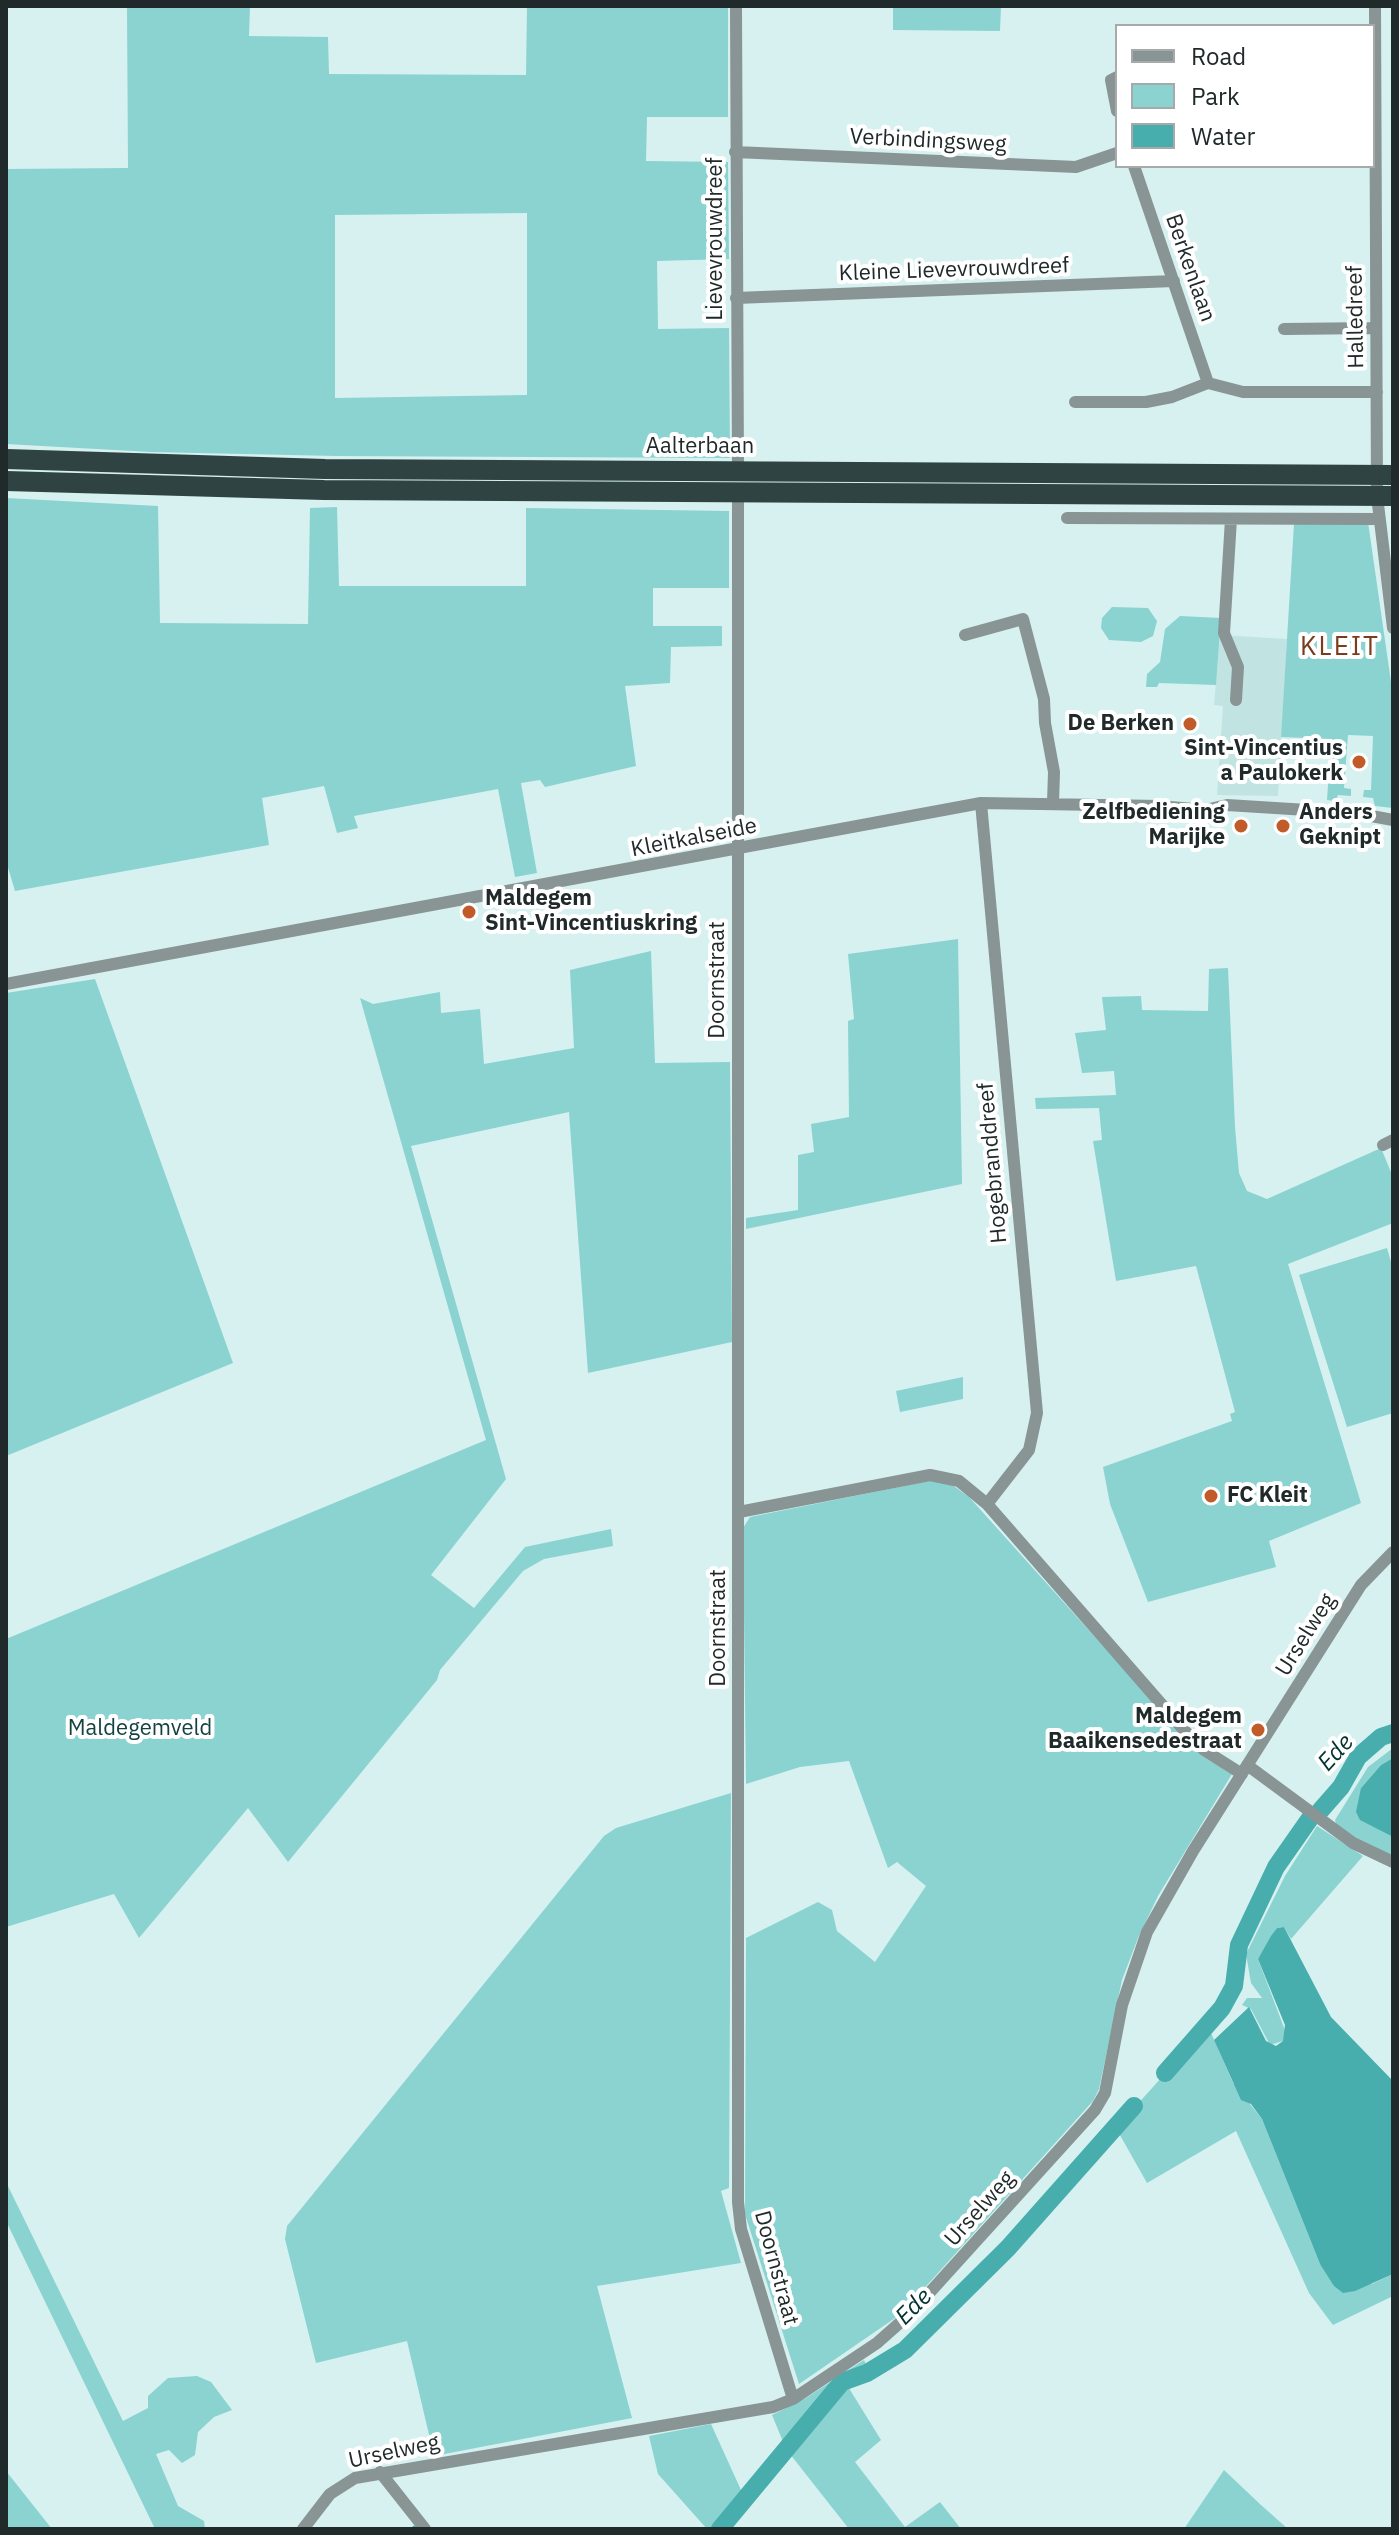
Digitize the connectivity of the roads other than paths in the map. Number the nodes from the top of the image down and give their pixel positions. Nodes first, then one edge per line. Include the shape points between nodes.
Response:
1 (736, 6) edge
2 (1375, 6) edge
3 (1115, 78) edge
4 (1115, 101) edge
5 (735, 152) junction
6 (1115, 154) edge
7 (1135, 168) edge
8 (1174, 281) junction
9 (736, 298) junction
10 (1376, 328) junction
11 (1284, 329) dead end
12 (1208, 383) junction
13 (1377, 392) junction
14 (1075, 402) dead end
15 (6, 459) edge
16 (738, 471) junction
17 (1385, 475) edge
18 (6, 481) edge
19 (738, 492) junction
20 (1385, 496) edge
21 (1067, 518) dead end
22 (1231, 519) junction
23 (1379, 519) junction
24 (1393, 628) edge
25 (965, 635) dead end
26 (1236, 700) dead end
27 (981, 803) junction
28 (1053, 803) junction
29 (1393, 820) edge
30 (738, 850) junction
31 (6, 984) edge
32 (987, 1504) junction
33 (739, 1512) junction
34 (1393, 1552) edge
35 (1244, 1770) junction
36 (1393, 1862) edge
37 (793, 2399) junction
38 (380, 2472) junction
39 (303, 2529) edge
40 (425, 2529) edge

1 - 5 street, Lievevrouwdreef
2 - 10 street, Halledreef
3 - 4 street via 1111,80
5 - 6 street, Verbindingsweg via 1076,167
5 - 9 street, Lievevrouwdreef
7 - 8 street, Berkenlaan
8 - 9 street, Kleine Lievevrouwdreef
8 - 12 street, Berkenlaan
9 - 16 street, Lievevrouwdreef
10 - 11 street
10 - 13 street, Halledreef
12 - 13 street via 1243,392
12 - 14 street via 1146,402
13 - 17 street, Halledreef
15 - 16 highway, Aalterbaan via 294,469
16 - 17 highway, Aalterbaan
17 - 20 street, Halledreef
18 - 19 highway, Aalterbaan via 278,490
19 - 20 highway, Aalterbaan
19 - 30 street
20 - 23 street, Halledreef
21 - 22 street
22 - 23 street
22 - 26 street via 1224,633 1238,667
23 - 24 street, Halledreef
25 - 28 street via 1023,619 1044,699
27 - 28 street, Kleitkalseide
27 - 30 street, Kleitkalseide
27 - 32 street, Hogebranddreef via 1037,1413 1029,1450
28 - 29 street, Kleitkalseide via 1205,810 1227,805
30 - 31 street, Kleitkalseide
30 - 33 street, Doornstraat
32 - 33 street via 959,1481 930,1475
32 - 35 street via 1184,1730 1204,1750
33 - 37 street, Doornstraat via 739,2216
34 - 35 street, Urselweg via 1361,1585
35 - 36 street via 1353,1843
35 - 37 street, Urselweg via 1147,1932 1122,2005 1105,2093 1095,2110 912,2312 877,2343
37 - 38 street, Urselweg via 773,2407
38 - 39 street, Urselweg via 341,2484
38 - 40 street

